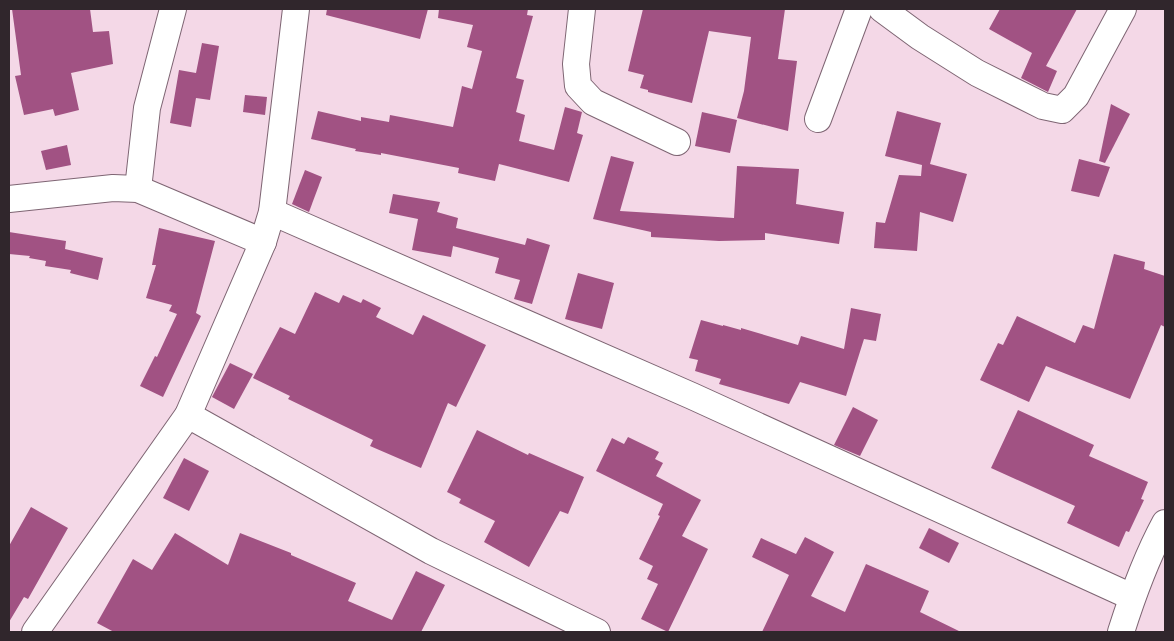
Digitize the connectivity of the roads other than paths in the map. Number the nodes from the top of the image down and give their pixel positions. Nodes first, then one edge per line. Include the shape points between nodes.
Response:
1 (173, 9) edge
2 (296, 9) edge
3 (582, 9) edge
4 (859, 9) edge
5 (882, 9) edge
6 (1123, 9) edge
7 (818, 119) dead end
8 (678, 142) dead end
9 (138, 189) junction
10 (9, 199) edge
11 (272, 212) junction
12 (262, 242) junction
13 (188, 415) junction
14 (1165, 523) edge
15 (1132, 597) junction
16 (35, 632) edge
17 (597, 632) edge
18 (1121, 632) edge

1 - 9 street via 147,108
2 - 11 street
3 - 8 street via 576,64 578,86 594,102
4 - 7 street
5 - 6 street via 977,73 1043,106 1062,110 1076,96
9 - 10 street via 113,188
9 - 12 street
11 - 12 street
11 - 15 street via 692,396
12 - 13 street
13 - 16 street
13 - 17 street via 431,551
14 - 15 street
15 - 18 street

